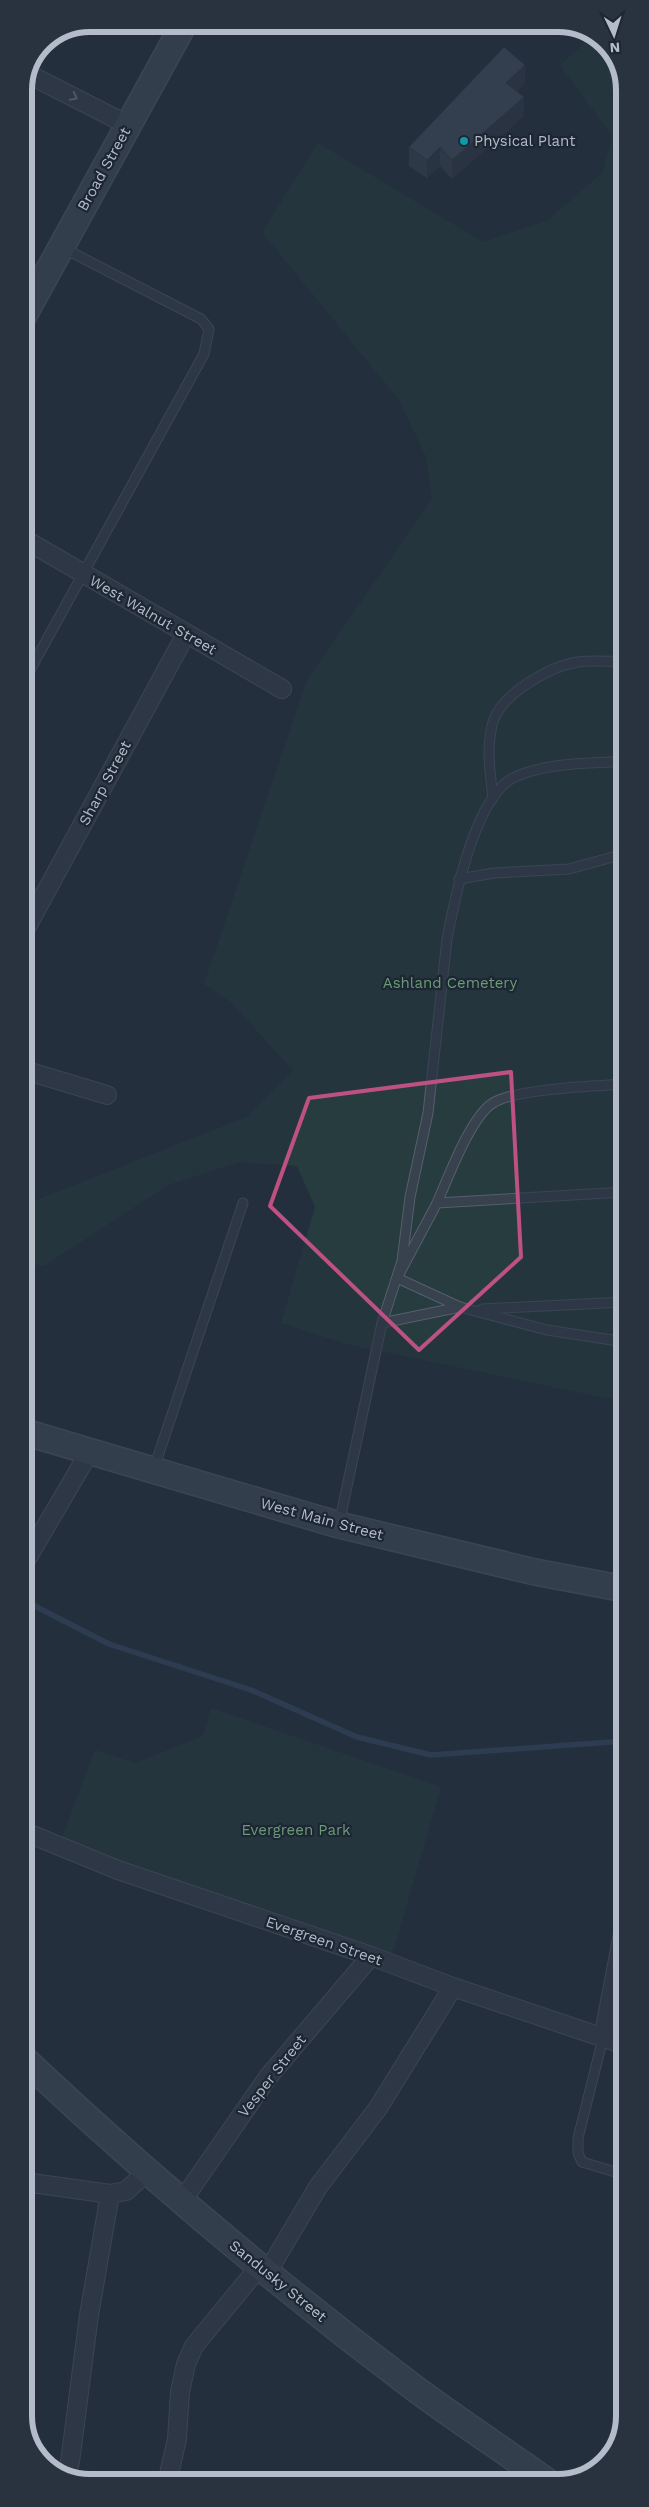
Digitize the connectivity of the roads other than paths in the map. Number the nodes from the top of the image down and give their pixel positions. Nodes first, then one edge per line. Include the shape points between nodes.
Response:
1 (179, 32) edge
2 (35, 77) edge
3 (128, 125) junction
4 (61, 247) junction
5 (32, 300) edge
6 (32, 544) edge
7 (83, 574) junction
8 (186, 634) junction
9 (616, 661) edge
10 (32, 666) edge
11 (282, 690) dead end
12 (616, 762) edge
13 (493, 798) junction
14 (616, 856) edge
15 (459, 879) junction
16 (32, 917) edge
17 (32, 1072) edge
18 (616, 1085) edge
19 (107, 1095) dead end
20 (616, 1192) edge
21 (437, 1202) junction
22 (244, 1203) dead end
23 (397, 1278) junction
24 (616, 1302) edge
25 (460, 1308) junction
26 (472, 1310) junction
27 (382, 1323) junction
28 (616, 1341) edge
29 (32, 1434) edge
30 (90, 1451) junction
31 (153, 1471) junction
32 (339, 1525) junction
33 (32, 1549) edge
34 (616, 1587) edge
35 (32, 1835) edge
36 (370, 1956) junction
37 (616, 1972) edge
38 (453, 1987) junction
39 (604, 2038) junction
40 (616, 2042) edge
41 (32, 2070) edge
42 (147, 2172) junction
43 (616, 2172) edge
44 (32, 2183) edge
45 (110, 2194) junction
46 (182, 2201) junction
47 (263, 2270) junction
48 (68, 2469) edge
49 (169, 2474) edge
50 (537, 2474) edge

1 - 3 street, Broad Street
2 -> 3 street
3 - 4 street, Broad Street
4 - 5 street, Broad Street
4 - 7 lane via 201,319 209,329 204,354
6 - 7 street, West Walnut Street
7 - 8 street, West Walnut Street
7 - 10 lane
8 - 11 street, West Walnut Street
8 - 16 street, Sharp Street
9 - 13 lane via 578,662 545,672 522,687 505,704 494,720 490,744
12 - 13 lane via 558,766 532,772 513,778
13 - 15 lane via 485,807
14 - 15 lane via 568,869 494,873
15 - 23 lane via 447,939 428,1113
17 - 19 street
18 - 21 lane via 533,1093 492,1103 477,1120
20 - 21 lane
21 - 23 lane
22 - 31 lane
23 - 25 lane
23 - 27 lane
24 - 26 lane
25 - 26 lane
25 - 27 lane
26 - 28 lane via 547,1330
27 - 32 lane
29 - 30 street, West Main Street
30 - 31 street, West Main Street
30 - 33 street
31 - 32 street, West Main Street
32 - 34 street, West Main Street via 535,1572
35 - 36 street, Evergreen Street via 118,1870
36 - 38 street, Evergreen Street
36 - 46 street, Vesper Street via 268,2077
37 - 39 street
38 - 39 street, Evergreen Street
38 - 47 street via 378,2108 318,2187
39 - 40 street, Evergreen Street
39 - 43 lane via 578,2138 578,2153 582,2162
41 - 42 street, Sandusky Street
42 - 45 street via 126,2191
42 - 46 street, Sandusky Street
44 - 45 street
45 - 48 street
46 - 47 street, Sandusky Street
47 - 49 street via 194,2346 180,2392 177,2439
47 - 50 street, Sandusky Street via 410,2384

